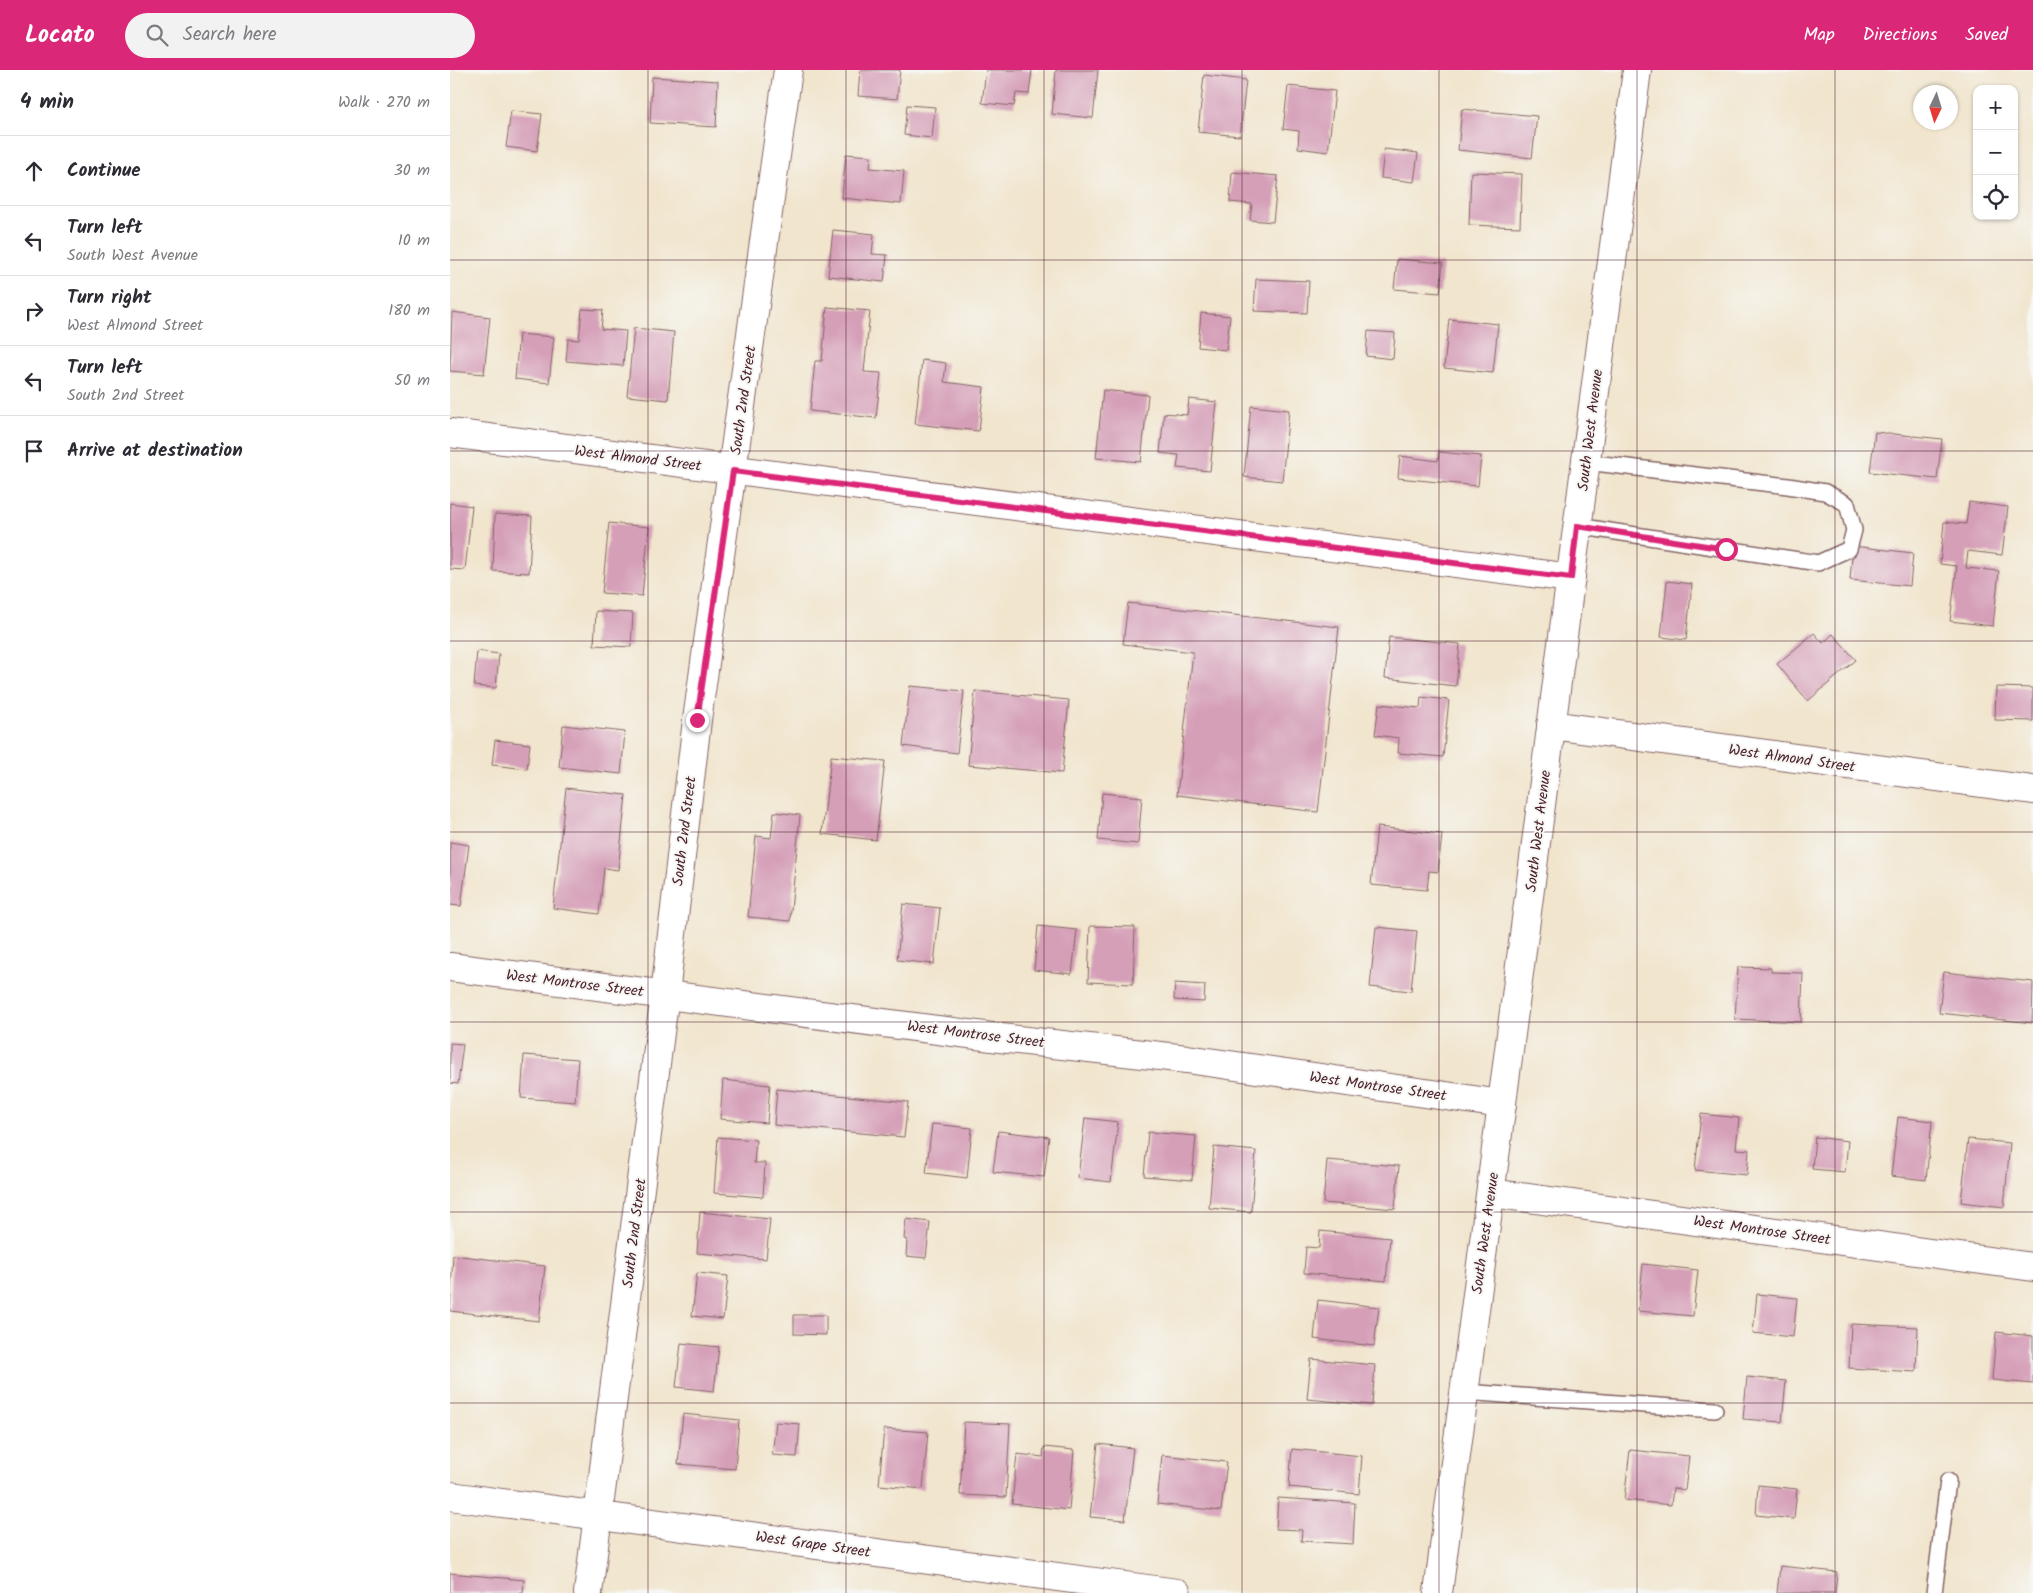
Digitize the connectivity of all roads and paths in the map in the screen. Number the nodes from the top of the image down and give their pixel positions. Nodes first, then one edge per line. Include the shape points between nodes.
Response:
1 (788, 70) edge
2 (1637, 70) edge
3 (450, 434) edge
4 (1586, 462) junction
5 (733, 471) junction
6 (1577, 526) junction
7 (1571, 578) junction
8 (1551, 725) junction
9 (2033, 790) edge
10 (450, 967) edge
11 (665, 994) junction
12 (1502, 1104) junction
13 (1491, 1193) junction
14 (2033, 1267) edge
15 (1464, 1392) junction
16 (1715, 1410) dead end
17 (1948, 1481) dead end
18 (450, 1496) edge
19 (598, 1516) junction
20 (588, 1593) edge
21 (1177, 1593) edge
22 (1438, 1593) edge
23 (1934, 1593) edge

1 - 5 street, South 2nd Street
2 - 4 street, South West Avenue
3 - 5 street, West Almond Street
4 - 6 street, South West Avenue
4 - 6 lane via 1825,492 1847,504 1854,530 1849,549 1818,563
5 - 7 street, West Almond Street
5 - 11 street, South 2nd Street via 697,720
6 - 7 street, South West Avenue
7 - 8 street, South West Avenue
8 - 9 street, West Almond Street
8 - 12 street, South West Avenue
10 - 11 street, West Montrose Street
11 - 12 street, West Montrose Street via 1187,1059
11 - 19 street, South 2nd Street
12 - 13 street, South West Avenue
13 - 14 street, West Montrose Street
13 - 15 street, South West Avenue
15 - 16 lane
15 - 22 street, South West Avenue
17 - 23 lane
18 - 19 street, West Grape Street
19 - 20 street, South 2nd Street
19 - 21 street, West Grape Street

